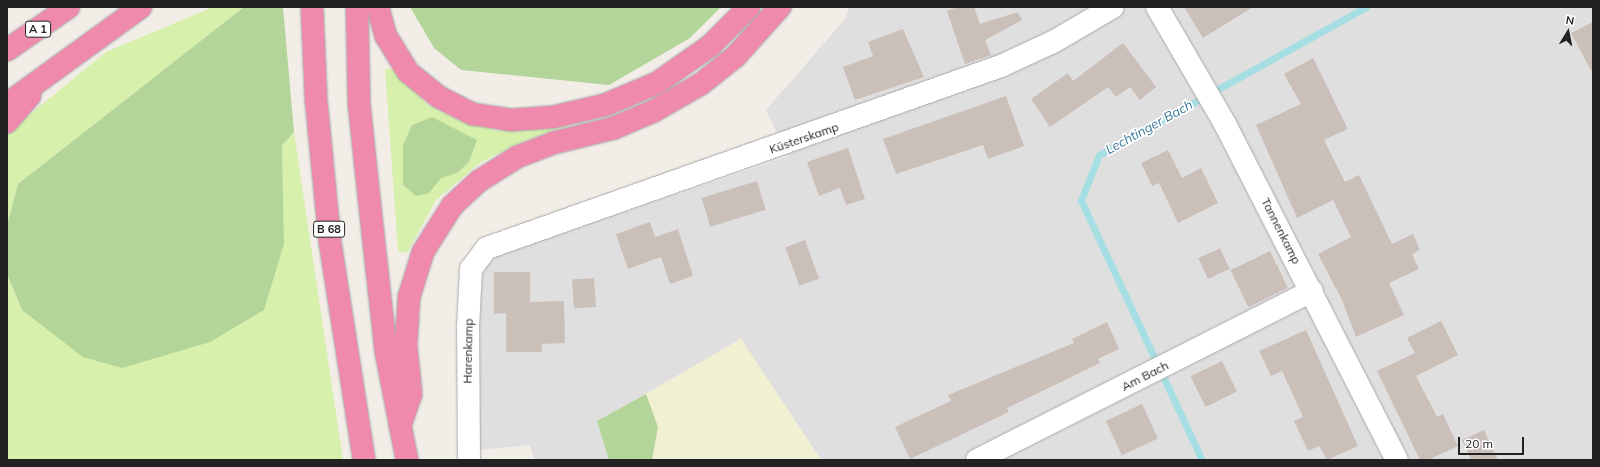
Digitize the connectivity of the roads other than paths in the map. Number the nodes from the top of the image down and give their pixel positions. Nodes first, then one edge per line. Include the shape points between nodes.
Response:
1 (69, 7) edge
2 (141, 7) edge
3 (312, 7) edge
4 (357, 7) edge
5 (378, 7) edge
6 (749, 7) edge
7 (780, 7) edge
8 (1113, 7) edge
9 (1157, 7) edge
10 (7, 50) edge
11 (50, 74) junction
12 (7, 104) edge
13 (7, 122) edge
14 (487, 248) joint
15 (1312, 291) junction
16 (400, 426) junction
17 (1005, 454) edge
18 (362, 456) edge
19 (407, 460) edge
20 (469, 460) edge
21 (977, 460) edge
22 (1397, 460) edge

1 - 10 highway, A 1
2 - 11 highway
3 - 18 highway, B 68 via 316,99 330,242
4 - 16 highway via 359,109 386,352
5 - 6 highway via 386,36 408,72 438,97 473,114 511,120 553,117 605,105 657,83 710,46
7 - 16 highway via 736,56 701,84 654,111 614,128 553,143 517,157 479,181 452,206 423,252 409,297 406,346 411,394
8 - 14 street, Küsterskamp via 1053,42 1001,66
9 - 15 street, Tannenkamp via 1197,72
11 - 12 highway
11 - 13 highway
14 - 20 street, Harenkamp via 471,269 468,328
15 - 17 street, Am Bach via 1162,367
15 - 22 street, Tannenkamp
16 - 19 highway
17 - 21 street, Am Bach

